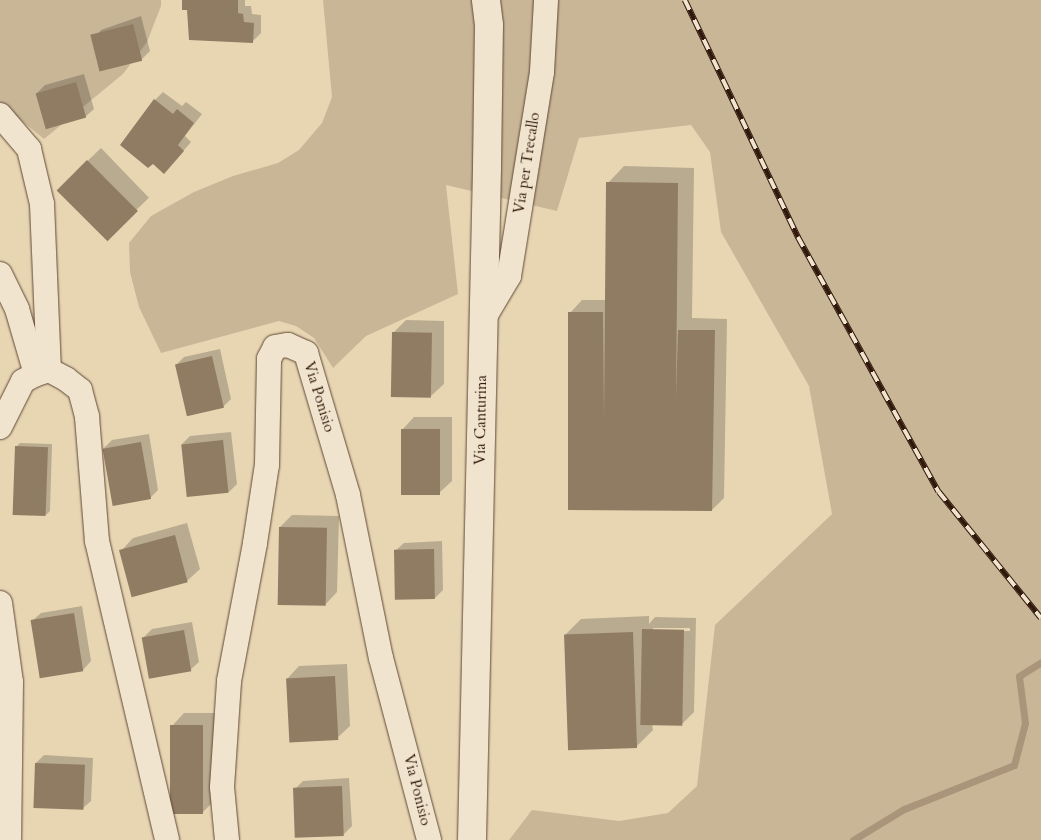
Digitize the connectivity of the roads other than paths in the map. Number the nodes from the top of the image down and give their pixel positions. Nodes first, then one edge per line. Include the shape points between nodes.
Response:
1 (486, 0) edge
2 (546, 0) edge
3 (0, 115) edge
4 (0, 274) edge
5 (484, 318) junction
6 (50, 374) junction
7 (0, 427) edge
8 (0, 603) edge
9 (9, 840) edge
10 (166, 840) edge
11 (227, 840) edge
12 (429, 840) edge
13 (472, 840) edge

1 - 5 main road, Via Canturina via 489,25
2 - 5 street, Via per Trecallo via 542,72 509,276
3 - 6 street via 29,149 42,204
4 - 6 street
5 - 13 main road, Via Canturina
6 - 7 street via 23,380
6 - 10 street via 80,390 87,417 97,541
8 - 9 street via 11,682
11 - 12 street, Via Ponisio via 222,787 229,681 266,465 269,359 275,347 288,345 306,353 348,495 381,658

